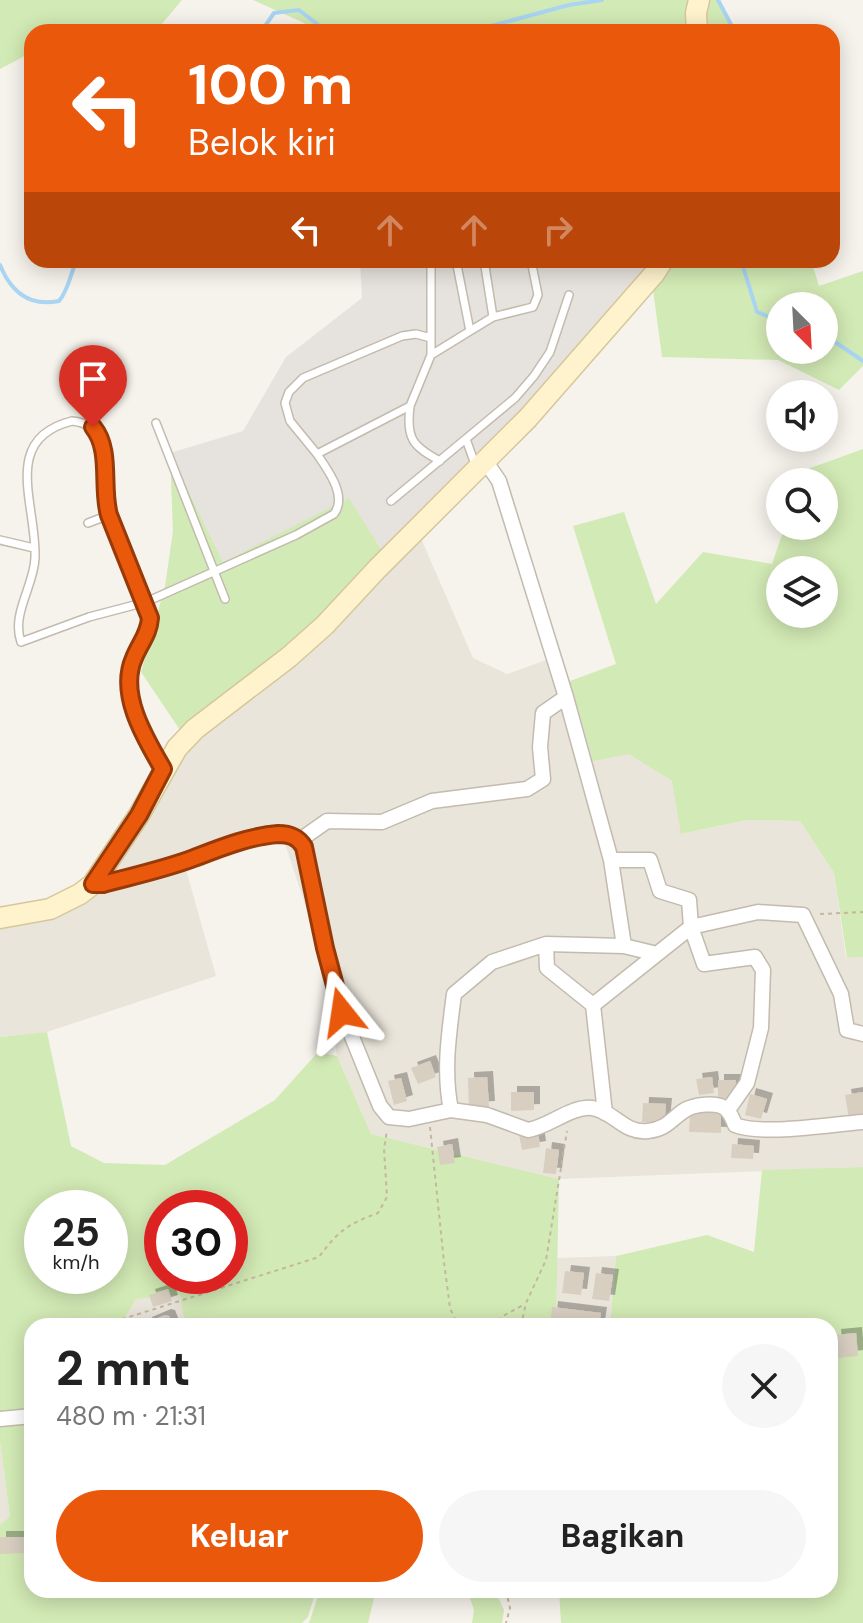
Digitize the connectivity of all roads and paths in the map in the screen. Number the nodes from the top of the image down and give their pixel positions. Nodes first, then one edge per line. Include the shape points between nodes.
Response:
1 (699, 1) edge
2 (698, 24) edge
3 (431, 268) edge
4 (458, 268) edge
5 (485, 268) edge
6 (533, 268) edge
7 (658, 268) edge
8 (569, 295) dead end
9 (493, 317) junction
10 (470, 331) junction
11 (431, 338) junction
12 (431, 355) junction
13 (410, 406) junction
14 (156, 423) dead end
15 (466, 439) junction
16 (317, 454) junction
17 (440, 461) junction
18 (482, 467) junction
19 (391, 501) dead end
20 (109, 515) junction
21 (88, 523) dead end
22 (0, 540) edge
23 (34, 548) junction
24 (215, 572) junction
25 (225, 599) dead end
26 (146, 602) junction
27 (566, 697) junction
28 (163, 769) junction
29 (300, 840) junction
30 (611, 860) junction
31 (93, 884) junction
32 (863, 912) edge
33 (803, 915) junction
34 (0, 918) edge
35 (691, 927) junction
36 (546, 944) junction
37 (624, 946) junction
38 (657, 954) junction
39 (593, 1005) junction
40 (863, 1034) edge
41 (451, 1110) junction
42 (728, 1110) junction
43 (605, 1113) junction
44 (431, 1114) junction
45 (570, 1114) junction
46 (389, 1117) junction
47 (863, 1122) edge
48 (526, 1303) junction
49 (126, 1318) edge
50 (454, 1318) edge
51 (501, 1318) edge
52 (523, 1318) edge
53 (24, 1417) edge
54 (0, 1419) edge
55 (508, 1598) edge
56 (506, 1623) edge

1 - 2 street
3 - 11 lane
4 - 10 lane
5 - 9 lane
6 - 9 lane via 538,295 533,307
7 - 18 street
8 - 15 lane via 550,352 534,376
9 - 10 lane
10 - 12 lane
11 - 12 lane
11 - 16 lane via 402,336 303,378 289,392 285,403 290,421
12 - 13 lane
13 - 16 lane
13 - 17 lane via 409,436
14 - 24 lane
15 - 17 lane
15 - 18 lane
16 - 24 lane via 339,497 334,514
17 - 19 lane
18 - 27 street via 499,481
18 - 28 street via 325,625 195,729
20 - 21 lane
20 - 23 lane via 97,432 85,422 58,424 31,442 22,467
20 - 26 lane
22 - 23 lane
23 - 26 lane via 34,571 17,632 21,642
24 - 25 lane
24 - 26 lane
26 - 28 lane via 149,630 129,677 143,735
27 - 29 street via 543,713 543,779 527,789 432,801 382,822 327,821
27 - 30 street
28 - 31 street
29 - 31 street via 278,834
29 - 46 street via 342,1012
30 - 35 street via 650,860 660,891 689,900
30 - 37 street
31 - 34 street via 50,909
32 - 33 path
33 - 35 street via 758,912
33 - 40 street via 841,994 847,1030
35 - 38 street
35 - 42 street via 704,964 755,957 763,970 761,1028 747,1083
36 - 37 street
36 - 39 street via 547,968
36 - 41 street via 492,962 454,994 447,1056
37 - 38 street
38 - 39 street
39 - 43 street
41 - 44 street
41 - 45 street via 487,1115 528,1130
42 - 43 street via 721,1105 694,1106 663,1129 645,1132 623,1126
42 - 47 street via 735,1125 743,1128
43 - 45 street via 594,1108
44 - 46 street
44 - 50 path via 430,1148
45 - 48 path via 546,1260
46 - 49 path via 384,1149 387,1197 378,1213 338,1232 319,1257
48 - 51 path
48 - 52 path
53 - 54 street
55 - 56 path

